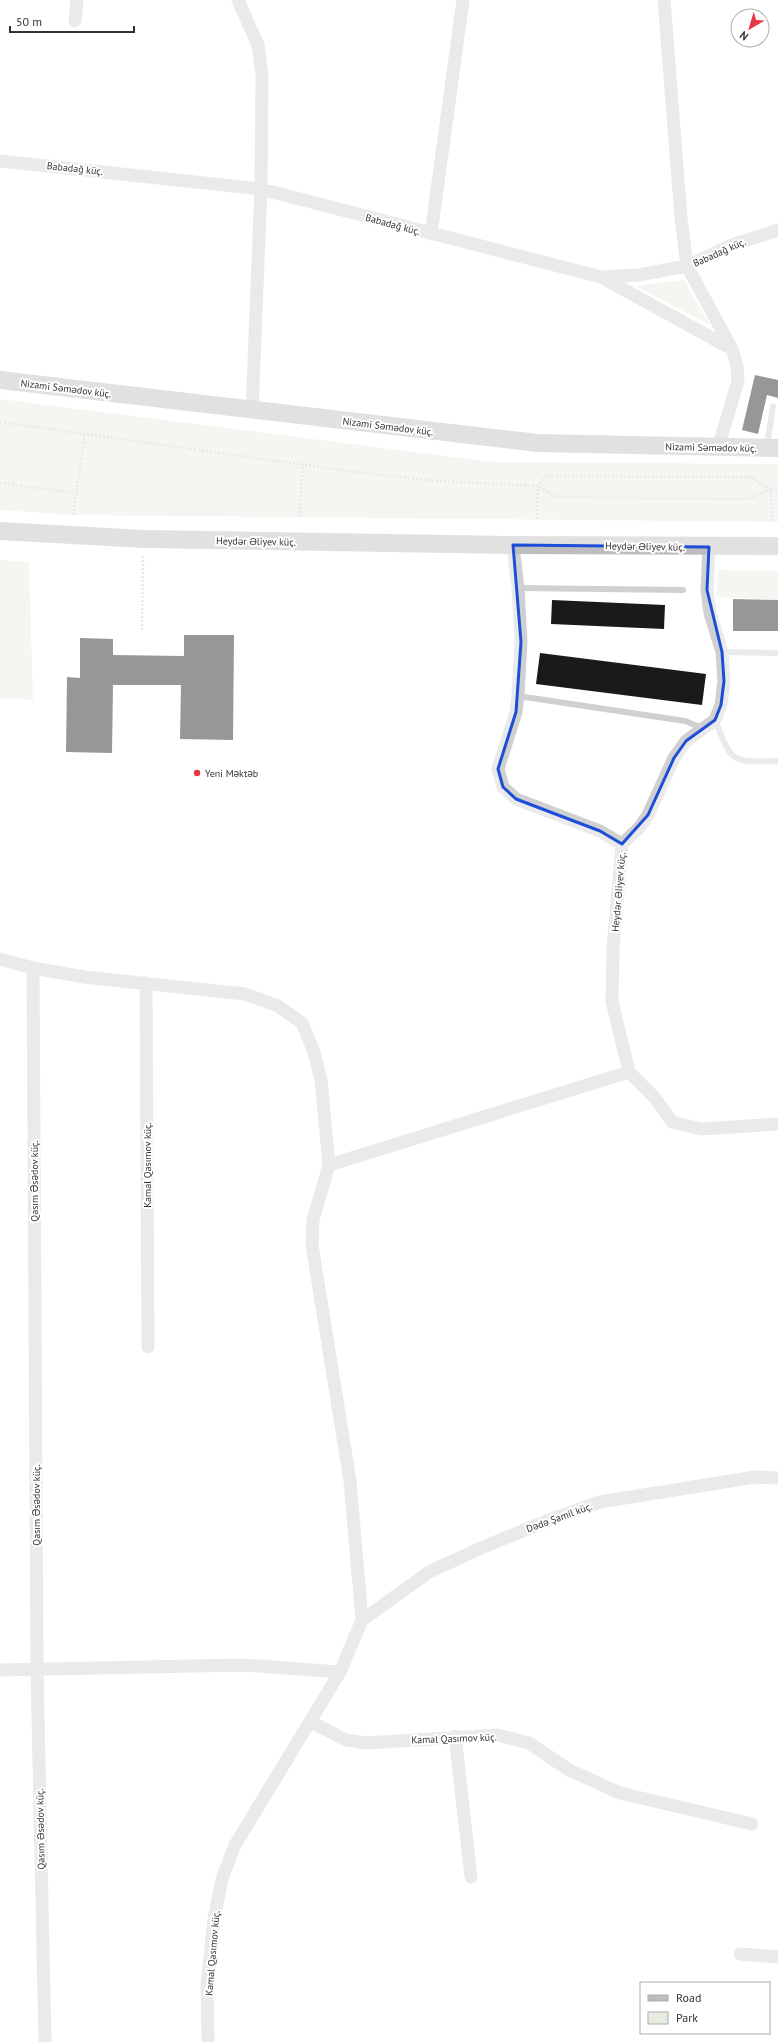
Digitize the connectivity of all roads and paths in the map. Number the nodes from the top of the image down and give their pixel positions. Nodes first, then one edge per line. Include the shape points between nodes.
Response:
1 (77, 0) edge
2 (238, 0) edge
3 (463, 0) edge
4 (664, 0) edge
5 (75, 21) dead end
6 (0, 161) edge
7 (261, 189) junction
8 (778, 230) edge
9 (431, 234) junction
10 (687, 266) junction
11 (601, 277) junction
12 (732, 349) junction
13 (0, 380) edge
14 (773, 406) dead end
15 (252, 410) junction
16 (0, 422) edge
17 (85, 434) junction
18 (718, 448) junction
19 (772, 448) edge
20 (303, 464) junction
21 (0, 483) edge
22 (538, 486) junction
23 (771, 490) junction
24 (778, 490) edge
25 (76, 494) junction
26 (73, 515) dead end
27 (299, 518) dead end
28 (537, 520) dead end
29 (772, 522) dead end
30 (0, 531) edge
31 (144, 539) junction
32 (513, 545) junction
33 (778, 546) edge
34 (709, 547) junction
35 (518, 588) junction
36 (683, 590) dead end
37 (142, 630) dead end
38 (722, 652) junction
39 (778, 654) edge
40 (518, 696) junction
41 (715, 720) junction
42 (702, 728) junction
43 (778, 761) edge
44 (622, 844) junction
45 (0, 959) edge
46 (33, 968) junction
47 (146, 983) junction
48 (629, 1072) junction
49 (778, 1124) edge
50 (329, 1165) junction
51 (148, 1347) dead end
52 (778, 1478) edge
53 (362, 1620) junction
54 (0, 1670) edge
55 (37, 1670) junction
56 (340, 1672) junction
57 (311, 1722) junction
58 (455, 1736) junction
59 (752, 1824) dead end
60 (471, 1877) dead end
61 (740, 1954) dead end
62 (778, 1957) edge
63 (44, 2042) edge
64 (208, 2042) edge

1 - 5 street
2 - 7 street via 258,45 261,68
3 - 9 street
4 - 10 street via 679,198
6 - 7 street, Babadağ küç.
7 - 9 street, Babadağ küç.
7 - 15 street
8 - 10 street, Babadağ küç. via 729,246
9 - 11 street, Babadağ küç.
10 - 11 street, Babadağ küç.
10 - 12 street
11 - 12 street
12 - 18 street via 738,381
13 - 15 main road, Nizami Səmədov küç.
14 - 19 lane
15 - 18 main road, Nizami Səmədov küç. via 538,443
16 - 17 path
17 - 20 path
17 - 25 path
18 - 19 main road, Nizami Səmədov küç.
20 - 22 path via 435,481
20 - 27 path
21 - 25 path
22 - 23 path via 556,497 746,499
22 - 23 path via 546,476 750,477
22 - 28 path
23 - 24 path
23 - 29 path
25 - 26 path
30 - 31 main road, Heydər Əliyev küç.
31 - 32 main road, Heydər Əliyev küç.
31 - 37 path
32 - 34 main road, Heydər Əliyev küç.
32 - 35 street, Heydər Əliyev küç.
33 - 34 main road, Heydər Əliyev küç.
34 - 38 street via 707,590 710,613
35 - 36 lane
35 - 40 street, Heydər Əliyev küç. via 521,642
38 - 39 lane
38 - 41 street via 724,681 721,705
40 - 42 lane via 685,721
40 - 44 street, Heydər Əliyev küç. via 516,712 498,769 503,787 516,799 600,831
41 - 42 street
41 - 43 lane via 728,752 737,759 744,762
42 - 44 street via 686,741 674,758 648,815
44 - 48 street, Heydər Əliyev küç. via 613,949 612,1000
45 - 46 street
46 - 47 street via 84,977
46 - 55 street, Qasım Əsədov küç.
47 - 50 street via 245,994 278,1006 302,1024 314,1052 321,1080
47 - 51 street, Kamal Qasımov küç.
48 - 49 street via 655,1098 672,1122 701,1129
48 - 50 street
50 - 53 street via 313,1220 312,1245 350,1481
52 - 53 street, Dədə Şamil küç. via 756,1477 600,1502 549,1520 429,1572
53 - 56 street, Kamal Qasımov küç.
54 - 55 street
55 - 56 street via 243,1665
55 - 63 street, Qasım Əsədov küç.
56 - 57 street, Kamal Qasımov küç.
57 - 58 street, Kamal Qasımov küç. via 346,1740 366,1743
57 - 64 street, Kamal Qasımov küç. via 235,1845 222,1879 214,1919 207,1984
58 - 59 street, Kamal Qasımov küç. via 497,1735 529,1743 570,1770 620,1793
58 - 60 street
61 - 62 street

